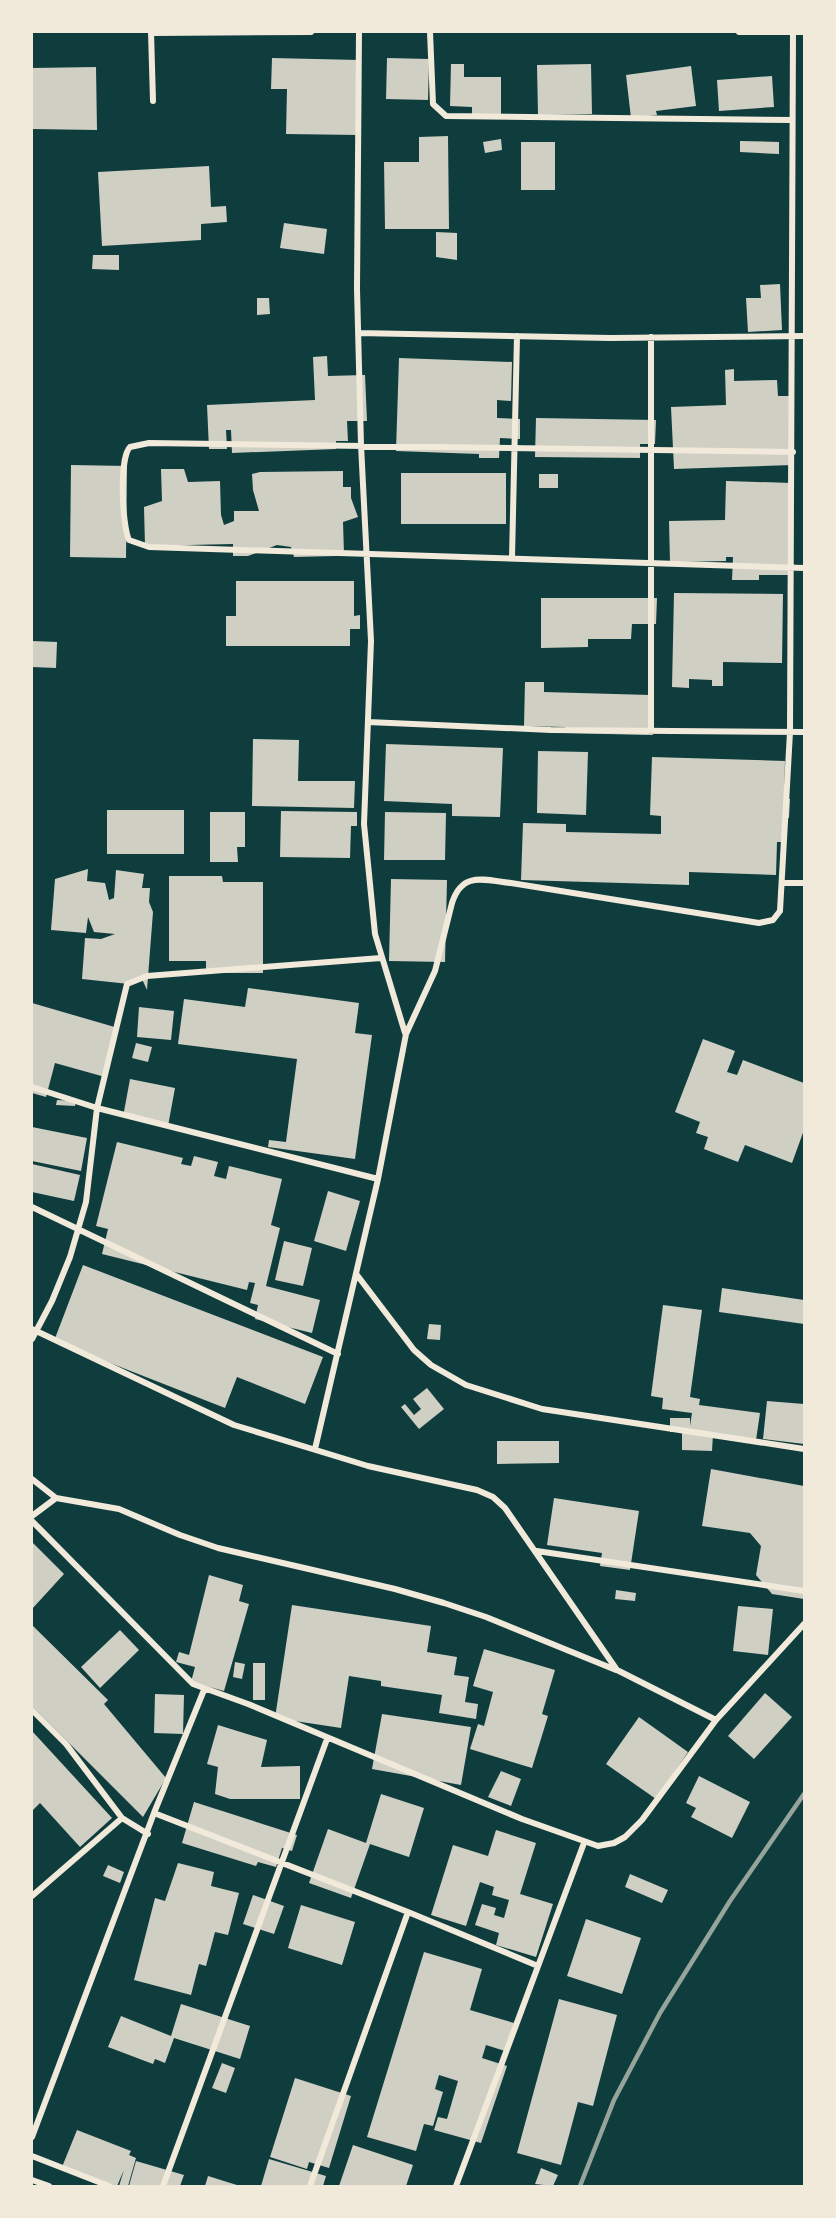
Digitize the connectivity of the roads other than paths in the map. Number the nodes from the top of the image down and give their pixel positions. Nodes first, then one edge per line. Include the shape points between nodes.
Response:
1 (151, 32) edge
2 (311, 32) edge
3 (359, 32) edge
4 (430, 32) edge
5 (739, 32) edge
6 (794, 32) edge
7 (804, 32) edge
8 (153, 101) dead end
9 (792, 120) junction
10 (358, 333) junction
11 (517, 336) junction
12 (794, 336) junction
13 (804, 336) edge
14 (651, 337) junction
15 (361, 446) junction
16 (514, 447) junction
17 (652, 449) junction
18 (793, 452) junction
19 (368, 554) junction
20 (512, 558) junction
21 (650, 562) junction
22 (790, 567) junction
23 (804, 568) edge
24 (368, 722) junction
25 (651, 732) junction
26 (790, 732) junction
27 (804, 732) edge
28 (783, 883) junction
29 (804, 883) edge
30 (381, 958) junction
31 (406, 1034) junction
32 (32, 1087) edge
33 (97, 1108) junction
34 (378, 1179) junction
35 (32, 1207) edge
36 (79, 1229) junction
37 (357, 1275) junction
38 (34, 1330) edge
39 (32, 1339) edge
40 (338, 1354) junction
41 (315, 1449) junction
42 (804, 1449) edge
43 (32, 1479) edge
44 (56, 1498) junction
45 (32, 1516) edge
46 (32, 1521) edge
47 (537, 1551) junction
48 (804, 1591) edge
49 (804, 1624) edge
50 (617, 1670) junction
51 (204, 1690) junction
52 (32, 1710) edge
53 (716, 1720) junction
54 (327, 1738) junction
55 (154, 1813) junction
56 (122, 1818) junction
57 (148, 1834) junction
58 (584, 1843) junction
59 (282, 1862) junction
60 (32, 1896) edge
61 (408, 1912) junction
62 (538, 1966) junction
63 (32, 2137) edge
64 (32, 2156) edge
65 (32, 2180) edge
66 (49, 2187) edge
67 (109, 2187) edge
68 (163, 2187) edge
69 (310, 2187) edge
70 (456, 2187) edge

1 - 2 street
1 - 8 street
3 - 10 street
4 - 9 street via 433,104 446,116
5 - 6 street
6 - 7 street
6 - 9 street
9 - 12 street
10 - 11 street
10 - 15 street
11 - 14 street
11 - 16 street
12 - 13 street
12 - 14 street
12 - 18 street
14 - 17 street
15 - 16 street
15 - 19 street
15 - 19 street via 149,443 130,447 124,459 125,525 129,540 149,548
16 - 17 street
16 - 20 street
17 - 18 street
17 - 21 street
18 - 22 street
19 - 20 street
19 - 24 street
20 - 21 street
21 - 22 street
21 - 25 street
22 - 23 street
22 - 26 street
24 - 25 street
24 - 30 street via 364,824 372,915
25 - 26 street
26 - 27 street
26 - 28 street
28 - 29 street
28 - 31 street via 779,914 773,920 759,923 511,883 468,881 455,892 435,971
30 - 31 street
30 - 33 street via 183,972 131,981 121,997
31 - 34 street
32 - 33 street
33 - 34 street
33 - 36 street via 87,1202
34 - 37 street
35 - 36 street
36 - 38 street via 52,1301
36 - 40 street
37 - 40 street
37 - 42 street via 414,1350 466,1385 542,1409
38 - 39 street
38 - 41 street via 234,1425
40 - 41 street
41 - 47 street via 368,1466 486,1493 505,1508
43 - 44 street
44 - 45 street
44 - 50 street via 119,1509 218,1548 444,1603
46 - 51 street via 183,1676
47 - 48 street
47 - 50 street
49 - 53 street
50 - 53 street
51 - 54 street
51 - 55 street
52 - 56 street via 66,1744
53 - 58 street via 625,1837 597,1846
54 - 58 street
54 - 59 street
55 - 57 street
55 - 59 street
56 - 57 street
56 - 60 street
57 - 63 street
58 - 62 street
59 - 61 street
59 - 68 street
61 - 62 street
61 - 69 street
62 - 70 street
64 - 67 street
65 - 66 street

